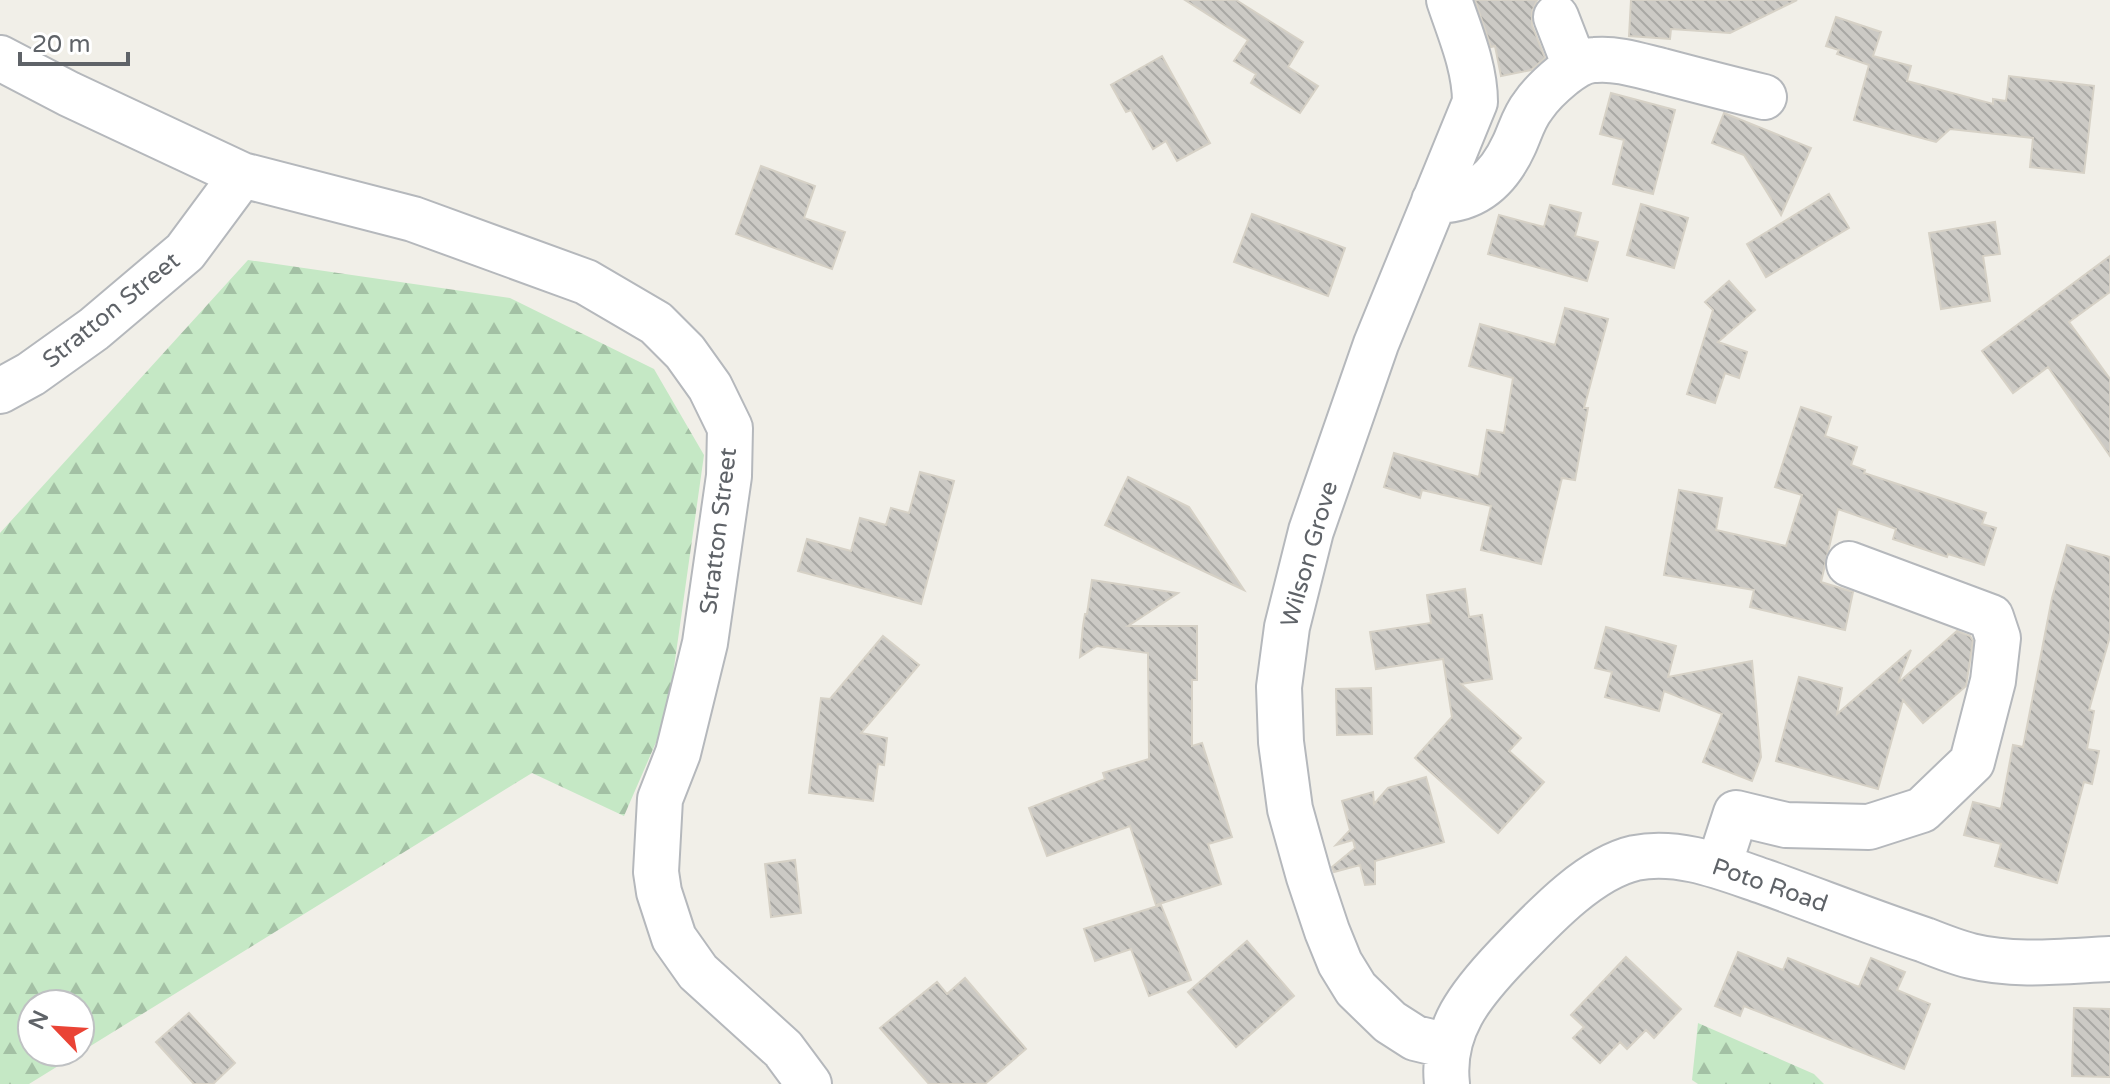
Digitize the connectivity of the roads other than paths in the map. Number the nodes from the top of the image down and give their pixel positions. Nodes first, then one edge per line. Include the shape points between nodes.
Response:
1 (1449, 0) edge
2 (1556, 17) dead end
3 (0, 58) edge
4 (1575, 66) junction
5 (1764, 97) dead end
6 (242, 175) junction
7 (1434, 201) junction
8 (0, 391) edge
9 (1849, 564) dead end
10 (1719, 865) junction
11 (2110, 959) edge
12 (1448, 1065) edge
13 (809, 1084) edge

1 - 7 street, Wilson Grove via 1470,64 1475,102
2 - 4 street
3 - 6 street
4 - 5 street via 1593,59 1626,62
4 - 7 street via 1531,108 1499,172 1463,198
6 - 8 street, Stratton Street via 185,252 94,329
6 - 13 street, Stratton Street via 413,219 586,282 656,323 710,387 730,428 729,476 705,643 678,753 660,799 656,872 665,913 685,955 783,1049
7 - 12 street, Wilson Grove via 1376,344 1311,531 1287,627 1279,687 1290,809 1340,963 1356,989 1390,1022
9 - 10 street via 1991,617 1998,638 1993,681 1972,762 1922,810 1869,827 1786,825 1736,813
10 - 11 street, Poto Road via 1970,956 2032,962
10 - 12 street, Poto Road via 1634,858 1589,880 1485,981 1464,1009

